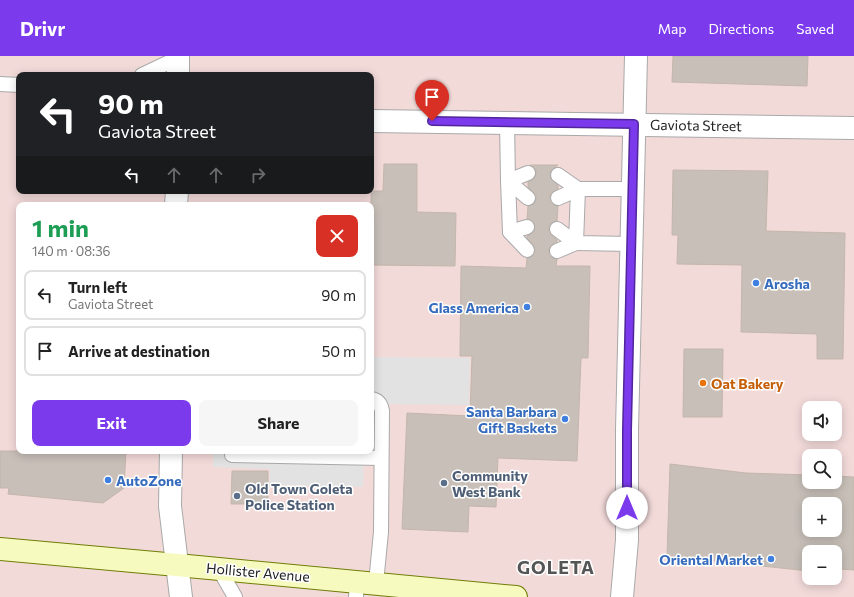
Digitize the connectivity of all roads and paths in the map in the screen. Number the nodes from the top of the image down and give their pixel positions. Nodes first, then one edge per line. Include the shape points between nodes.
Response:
1 (636, 56) edge
2 (178, 63) edge
3 (151, 72) edge
4 (0, 84) edge
5 (16, 86) edge
6 (374, 121) edge
7 (507, 122) junction
8 (634, 124) junction
9 (854, 128) edge
10 (528, 173) dead end
11 (558, 175) dead end
12 (508, 181) junction
13 (578, 190) junction
14 (632, 190) junction
15 (528, 198) dead end
16 (558, 198) dead end
17 (527, 227) dead end
18 (557, 229) dead end
19 (510, 232) junction
20 (576, 243) junction
21 (632, 244) junction
22 (527, 250) dead end
23 (557, 251) dead end
24 (374, 400) edge
25 (171, 454) edge
26 (232, 455) dead end
27 (381, 458) junction
28 (0, 549) edge
29 (176, 565) junction
30 (219, 569) junction
31 (363, 587) edge
32 (181, 597) edge
33 (235, 597) edge
34 (516, 597) edge
35 (622, 597) edge

1 - 8 street
2 - 3 lane
4 - 5 lane
6 - 7 street, Gaviota Street
7 - 8 street, Gaviota Street
7 - 12 lane
8 - 9 street, Gaviota Street
8 - 14 street
10 - 12 lane
11 - 13 lane
12 - 15 lane
12 - 19 lane
13 - 14 lane
13 - 16 lane
13 - 20 lane
14 - 21 street
17 - 19 lane
18 - 20 lane
19 - 22 lane
20 - 21 lane
20 - 23 lane
21 - 35 street via 627,540
24 - 27 lane via 381,406 382,411
25 - 29 street via 170,506
26 - 27 lane
27 - 31 lane via 381,532
28 - 29 main road, Hollister Avenue
29 - 30 main road, Hollister Avenue
29 - 32 street
30 - 31 main road, Hollister Avenue
30 - 33 lane
31 - 34 main road, Hollister Avenue

